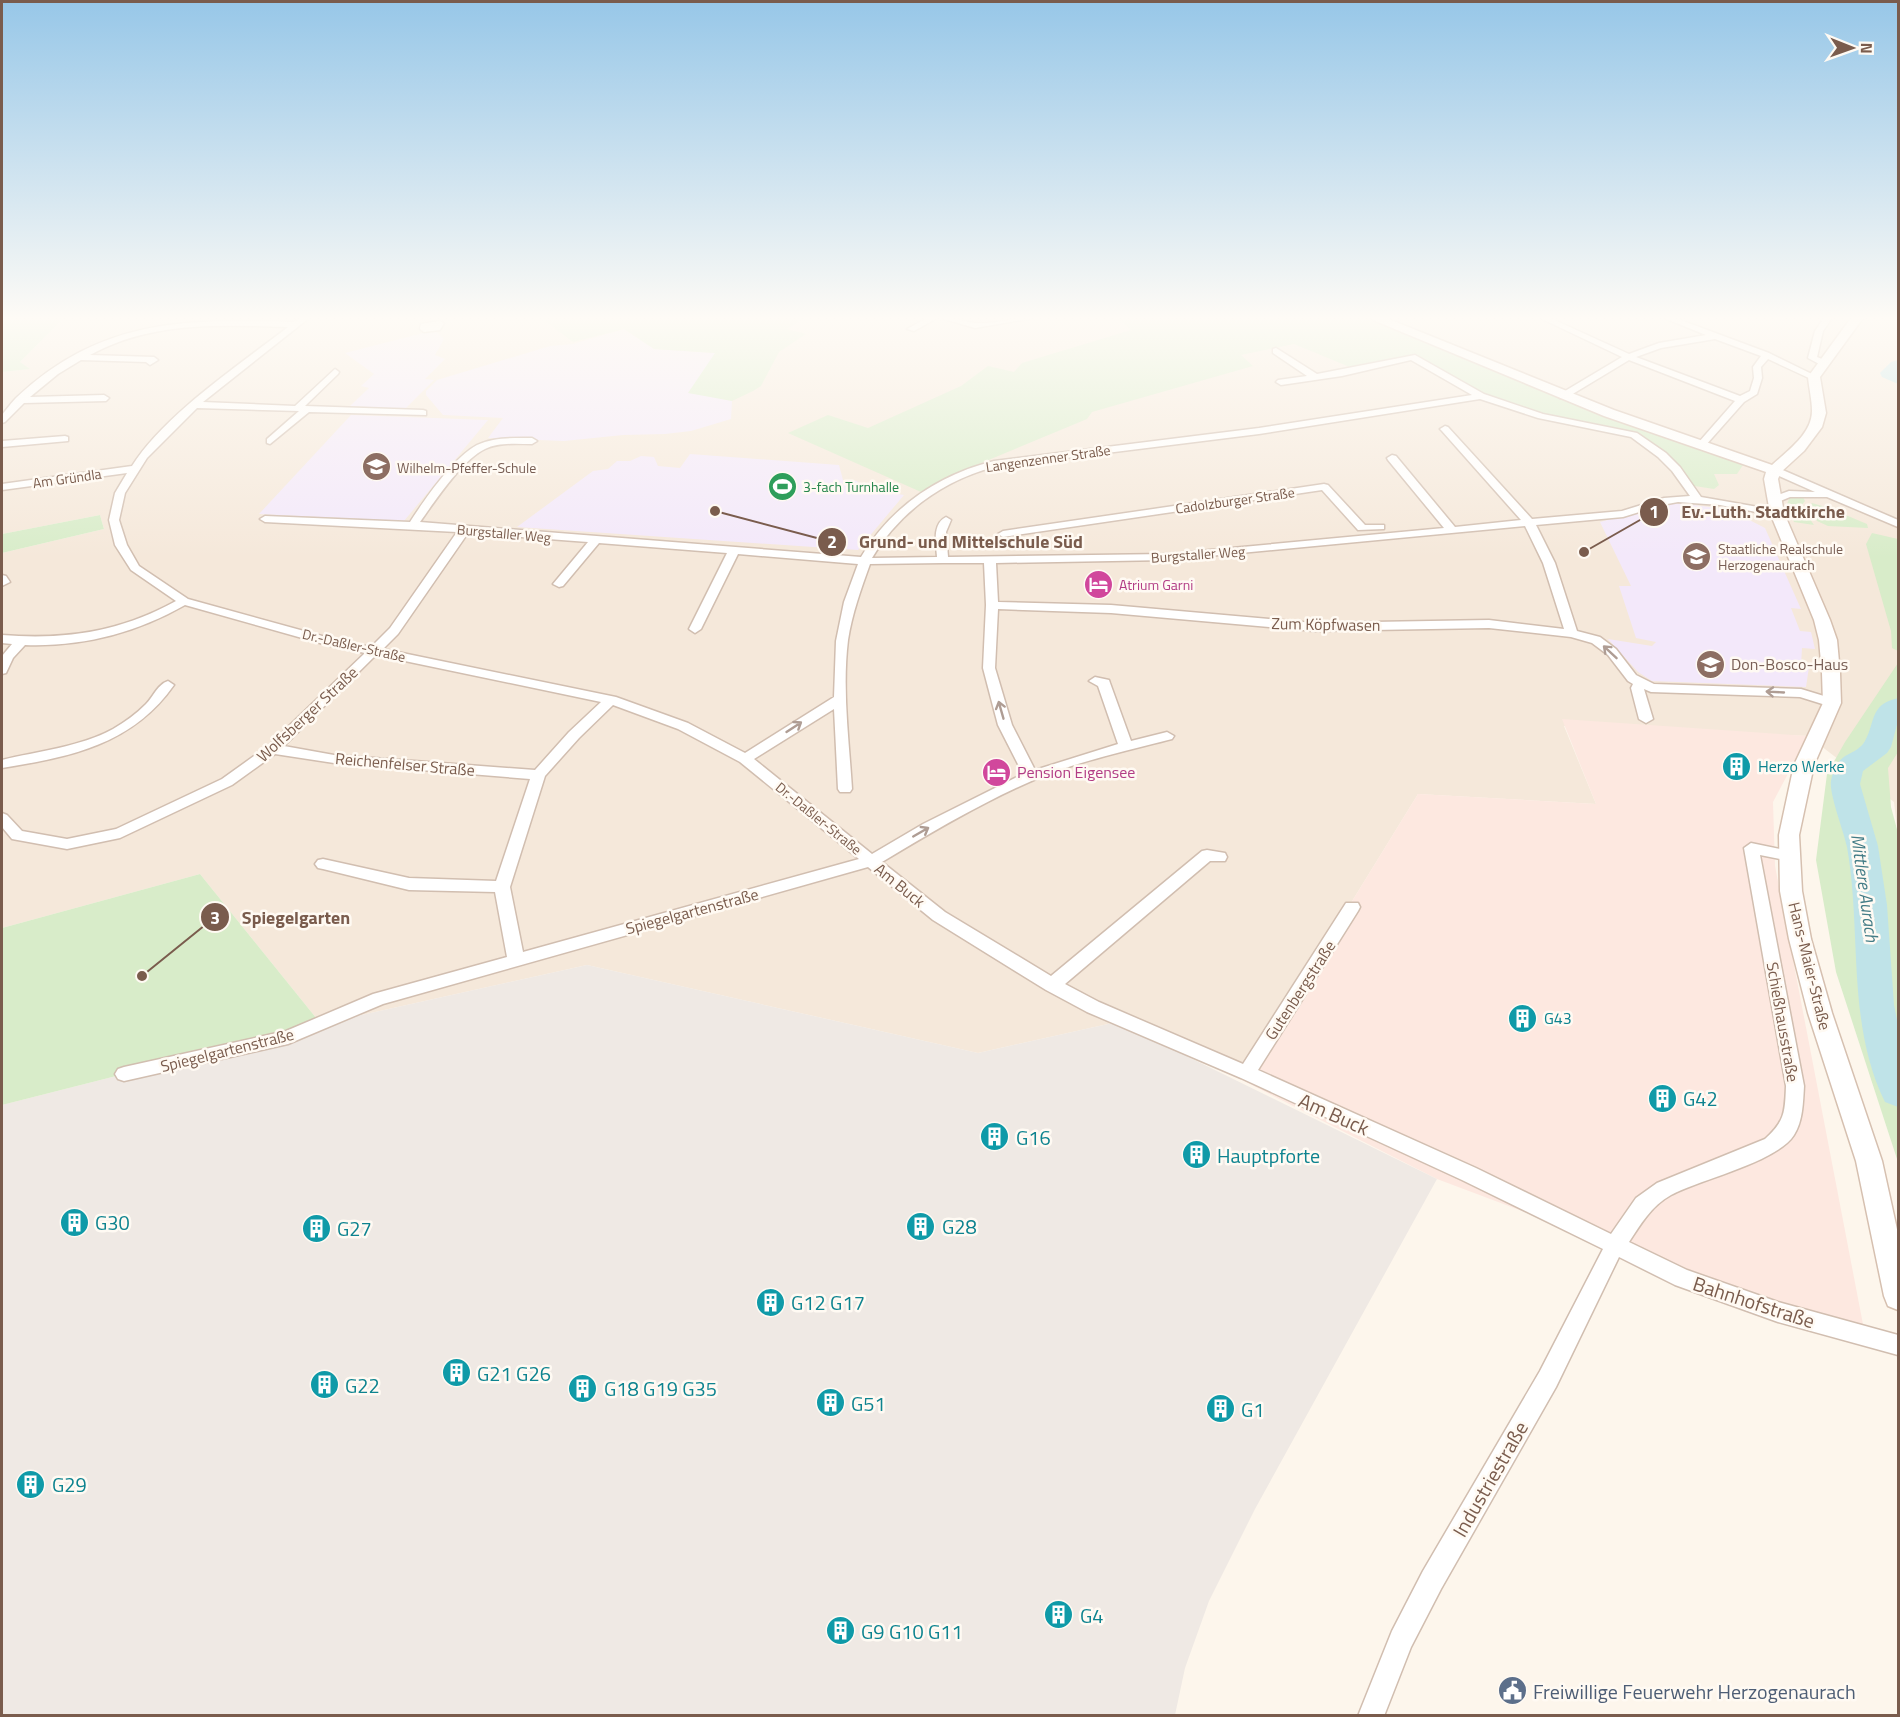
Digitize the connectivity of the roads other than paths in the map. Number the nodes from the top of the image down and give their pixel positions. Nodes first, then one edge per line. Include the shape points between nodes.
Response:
1 (99, 398) edge
2 (205, 398) edge
3 (311, 398) edge
4 (1468, 398) edge
5 (1487, 398) edge
6 (1569, 398) edge
7 (1736, 398) edge
8 (1744, 398) edge
9 (1817, 398) edge
10 (19, 400) joint
11 (1741, 400) junction
12 (196, 405) junction
13 (302, 409) junction
14 (423, 413) dead end
15 (2, 420) edge
16 (1445, 429) dead end
17 (65, 439) dead end
18 (270, 441) dead end
19 (532, 441) dead end
20 (2, 444) edge
21 (1702, 444) junction
22 (1392, 458) dead end
23 (133, 469) junction
24 (1774, 470) junction
25 (2, 487) edge
26 (1837, 496) junction
27 (1697, 501) junction
28 (1775, 507) junction
29 (265, 519) dead end
30 (946, 520) dead end
31 (1529, 523) junction
32 (1899, 524) edge
33 (413, 525) junction
34 (464, 530) junction
35 (1452, 530) junction
36 (1003, 534) dead end
37 (595, 541) junction
38 (734, 551) junction
39 (943, 560) junction
40 (990, 560) junction
41 (866, 561) junction
42 (559, 584) dead end
43 (184, 601) junction
44 (992, 605) junction
45 (695, 628) dead end
46 (1572, 633) junction
47 (2, 639) edge
48 (21, 642) junction
49 (375, 651) junction
50 (2, 670) edge
51 (1095, 681) dead end
52 (1640, 683) junction
53 (168, 685) dead end
54 (840, 699) junction
55 (611, 700) junction
56 (1832, 703) junction
57 (1646, 720) dead end
58 (1167, 736) dead end
59 (1126, 747) junction
60 (273, 749) junction
61 (745, 759) junction
62 (2, 764) edge
63 (538, 775) junction
64 (1030, 776) junction
65 (844, 789) dead end
66 (2, 818) edge
67 (1790, 856) junction
68 (1220, 857) dead end
69 (871, 861) junction
70 (323, 864) dead end
71 (502, 887) junction
72 (1352, 907) dead end
73 (516, 959) junction
74 (1052, 985) junction
75 (1246, 1073) junction
76 (124, 1074) dead end
77 (1615, 1245) junction
78 (1899, 1296) edge
79 (1899, 1345) edge
80 (1371, 1716) edge

1 - 10 street
2 - 12 street, Dr.-Daßler-Straße
3 - 13 street
4 - 41 street, Langenzenner Straße via 1259,431 1022,459 971,470 921,496 892,521
5 - 27 street, Langenzenner Straße via 1541,416 1634,435 1676,469
6 - 21 street
7 - 11 street
8 - 11 street
9 - 24 street via 1819,413 1815,427
10 - 15 street
11 - 21 street
12 - 13 street
12 - 23 street, Dr.-Daßler-Straße via 156,441
13 - 14 street
13 - 18 street
16 - 31 street
17 - 20 street
19 - 33 street via 502,441 478,448
21 - 24 street
22 - 35 street
23 - 25 street, Am Gründla
23 - 43 street, Dr.-Daßler-Straße via 120,493 114,520 121,545 135,568
24 - 26 street
24 - 28 street, Hans-Maier-Straße
26 - 28 street, Burgstaller Weg via 1789,494
26 - 32 street
27 - 28 street, Burgstaller Weg
27 - 31 street, Burgstaller Weg via 1664,501 1623,514
28 - 56 street, Hans-Maier-Straße via 1828,640
29 - 33 street, Burgstaller Weg
30 - 39 street via 941,532
31 - 35 street, Burgstaller Weg
31 - 46 street via 1549,563
33 - 34 street, Burgstaller Weg
34 - 37 street, Burgstaller Weg
34 - 49 street, Wolfsberger Straße via 394,631
35 - 36 street, Cadolzburger Straße via 1429,526 1362,528 1324,487
35 - 40 street, Burgstaller Weg via 1167,557
37 - 38 street, Burgstaller Weg
37 - 42 street
38 - 41 street, Burgstaller Weg
38 - 45 street
39 - 40 street, Burgstaller Weg
39 - 41 street, Burgstaller Weg
40 - 44 street
41 - 54 street, Langenzenner Straße via 850,602 842,641
43 - 48 street via 144,622 78,640
43 - 49 street, Dr.-Daßler-Straße
44 - 46 street, Zum Köpfwasen via 1111,609 1314,627 1489,624
64 -> 44 street via 1005,725 989,668
52 -> 46 street, Zum Köpfwasen via 1596,640
47 - 48 street
48 - 50 street via 7,657
49 - 55 street, Dr.-Daßler-Straße
49 - 60 street, Wolfsberger Straße
51 - 59 street via 1104,683
56 -> 52 street via 1801,693 1651,688
52 - 57 street via 1637,688
53 - 62 street via 155,704 99,742
61 -> 54 street
54 - 65 street, Langenzenner Straße
55 - 61 street, Dr.-Daßler-Straße via 683,726
55 - 63 street
56 - 67 street, Hans-Maier-Straße via 1804,765 1789,836
58 - 59 street, Spiegelgartenstraße
59 - 64 street, Spiegelgartenstraße
60 - 63 street, Reichenfelser Straße via 334,759
60 - 66 street, Wolfsberger Straße via 227,782 120,833 67,844 17,835
61 - 69 street, Dr.-Daßler-Straße
63 - 71 street
69 -> 64 street, Spiegelgartenstraße
67 - 77 street, Schießhausstraße via 1751,849 1795,1086 1794,1110 1787,1131 1772,1145 1664,1189 1643,1204
67 - 78 street, Hans-Maier-Straße via 1791,891 1800,939 1869,1161
68 - 74 street via 1207,855
69 - 73 street, Spiegelgartenstraße
69 - 74 street, Am Buck via 939,916
70 - 71 street via 409,884
71 - 73 street
72 - 75 street, Gutenbergstraße
73 - 76 street, Spiegelgartenstraße via 379,999 288,1037
74 - 75 street, Am Buck via 1093,1007
75 - 77 street, Am Buck
77 - 79 street, Bahnhofstraße via 1682,1278 1778,1312
77 - 80 street, Industriestraße via 1548,1379 1432,1580 1401,1640

